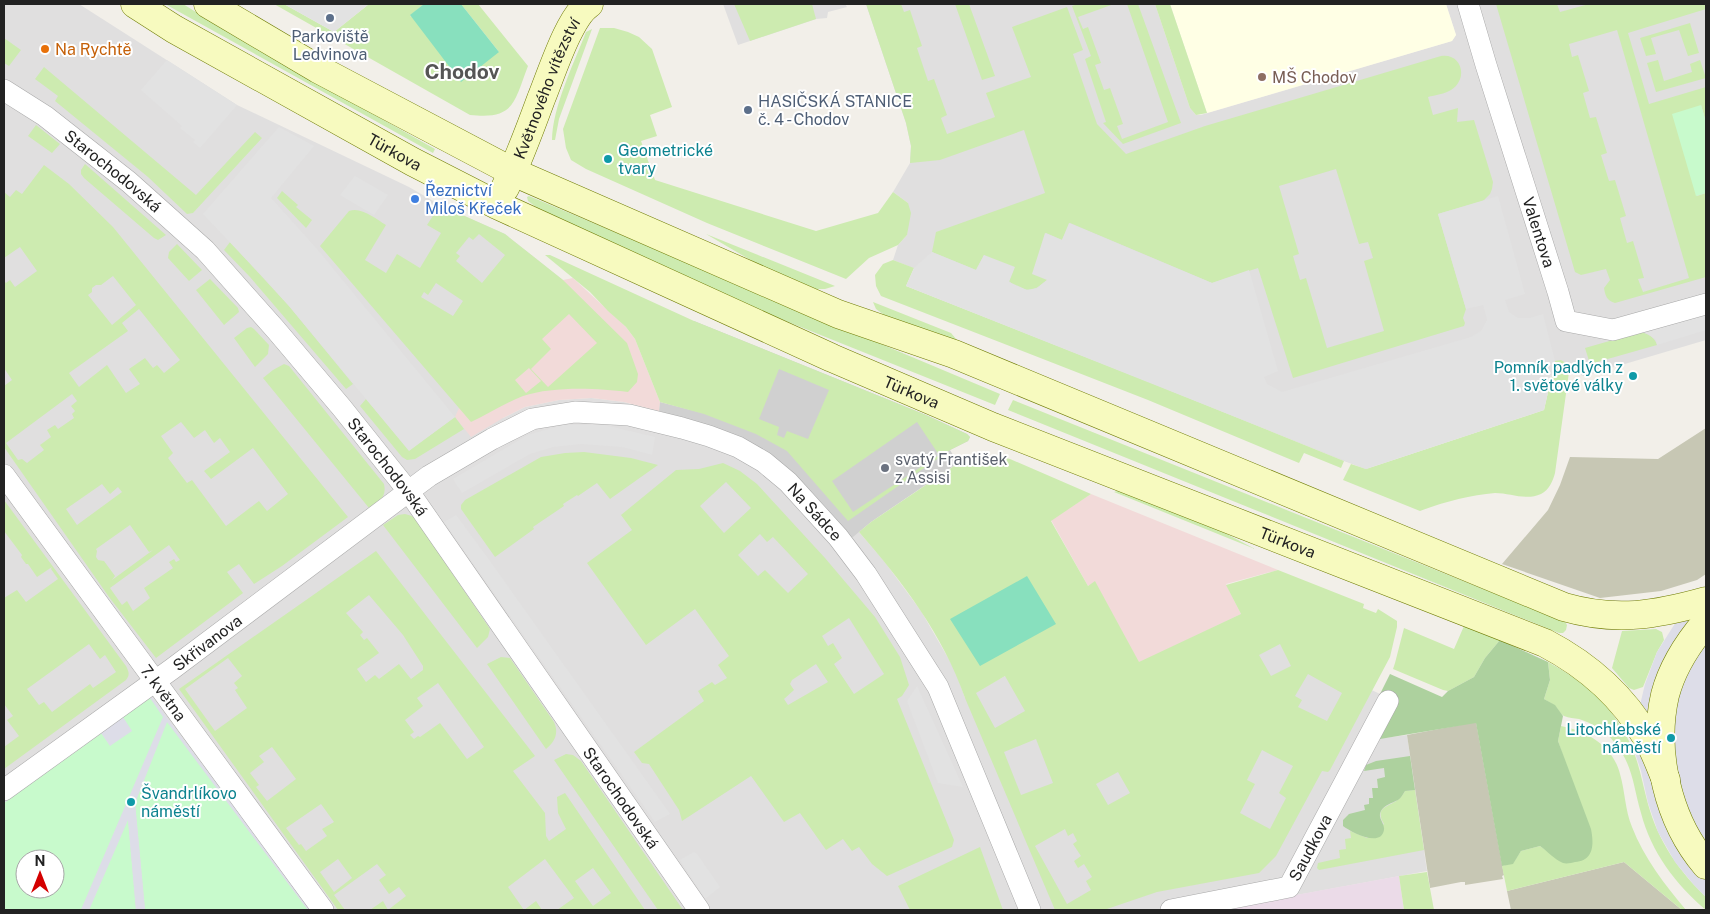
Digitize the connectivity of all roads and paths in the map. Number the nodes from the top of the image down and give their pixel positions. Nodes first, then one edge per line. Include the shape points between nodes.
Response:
1 (135, 4) edge
2 (208, 4) edge
3 (589, 4) edge
4 (1468, 4) edge
5 (4, 90) edge
6 (513, 172) junction
7 (497, 205) junction
8 (1706, 304) edge
9 (4, 475) edge
10 (409, 492) junction
11 (1706, 601) edge
12 (1706, 622) edge
13 (155, 681) junction
14 (1388, 701) dead end
15 (1666, 780) junction
16 (4, 790) edge
17 (1706, 865) edge
18 (323, 910) edge
19 (699, 910) edge
20 (1030, 910) edge
21 (1171, 910) edge

1 - 7 main road, Türkova via 413,162
2 - 6 main road via 318,69
3 - 6 main road, Květnového vítězství via 582,9 560,50
4 - 8 street, Valentova via 1566,321 1613,330
5 - 10 street, Starochodovská via 45,116 129,182 205,250 342,408
6 - 7 main road, Květnového vítězství
6 - 11 main road via 838,314 954,354 1564,607 1624,616 1671,611
7 - 15 main road, Türkova via 832,358 984,423 1545,643 1583,666 1613,693 1647,738
9 - 13 street, 7. května
10 - 13 street, Skřivanova
10 - 19 street, Starochodovská
10 - 20 street, Na Sádce via 429,476 524,423 575,412 628,415 682,428 738,447 764,462 788,482 838,537 866,574 938,687
12 - 15 main road via 1682,655 1666,694 1661,731
13 - 16 street, Skřivanova
13 - 18 street, 7. května
14 - 21 street, Saudkova via 1289,887
15 - 17 main road via 1685,835

